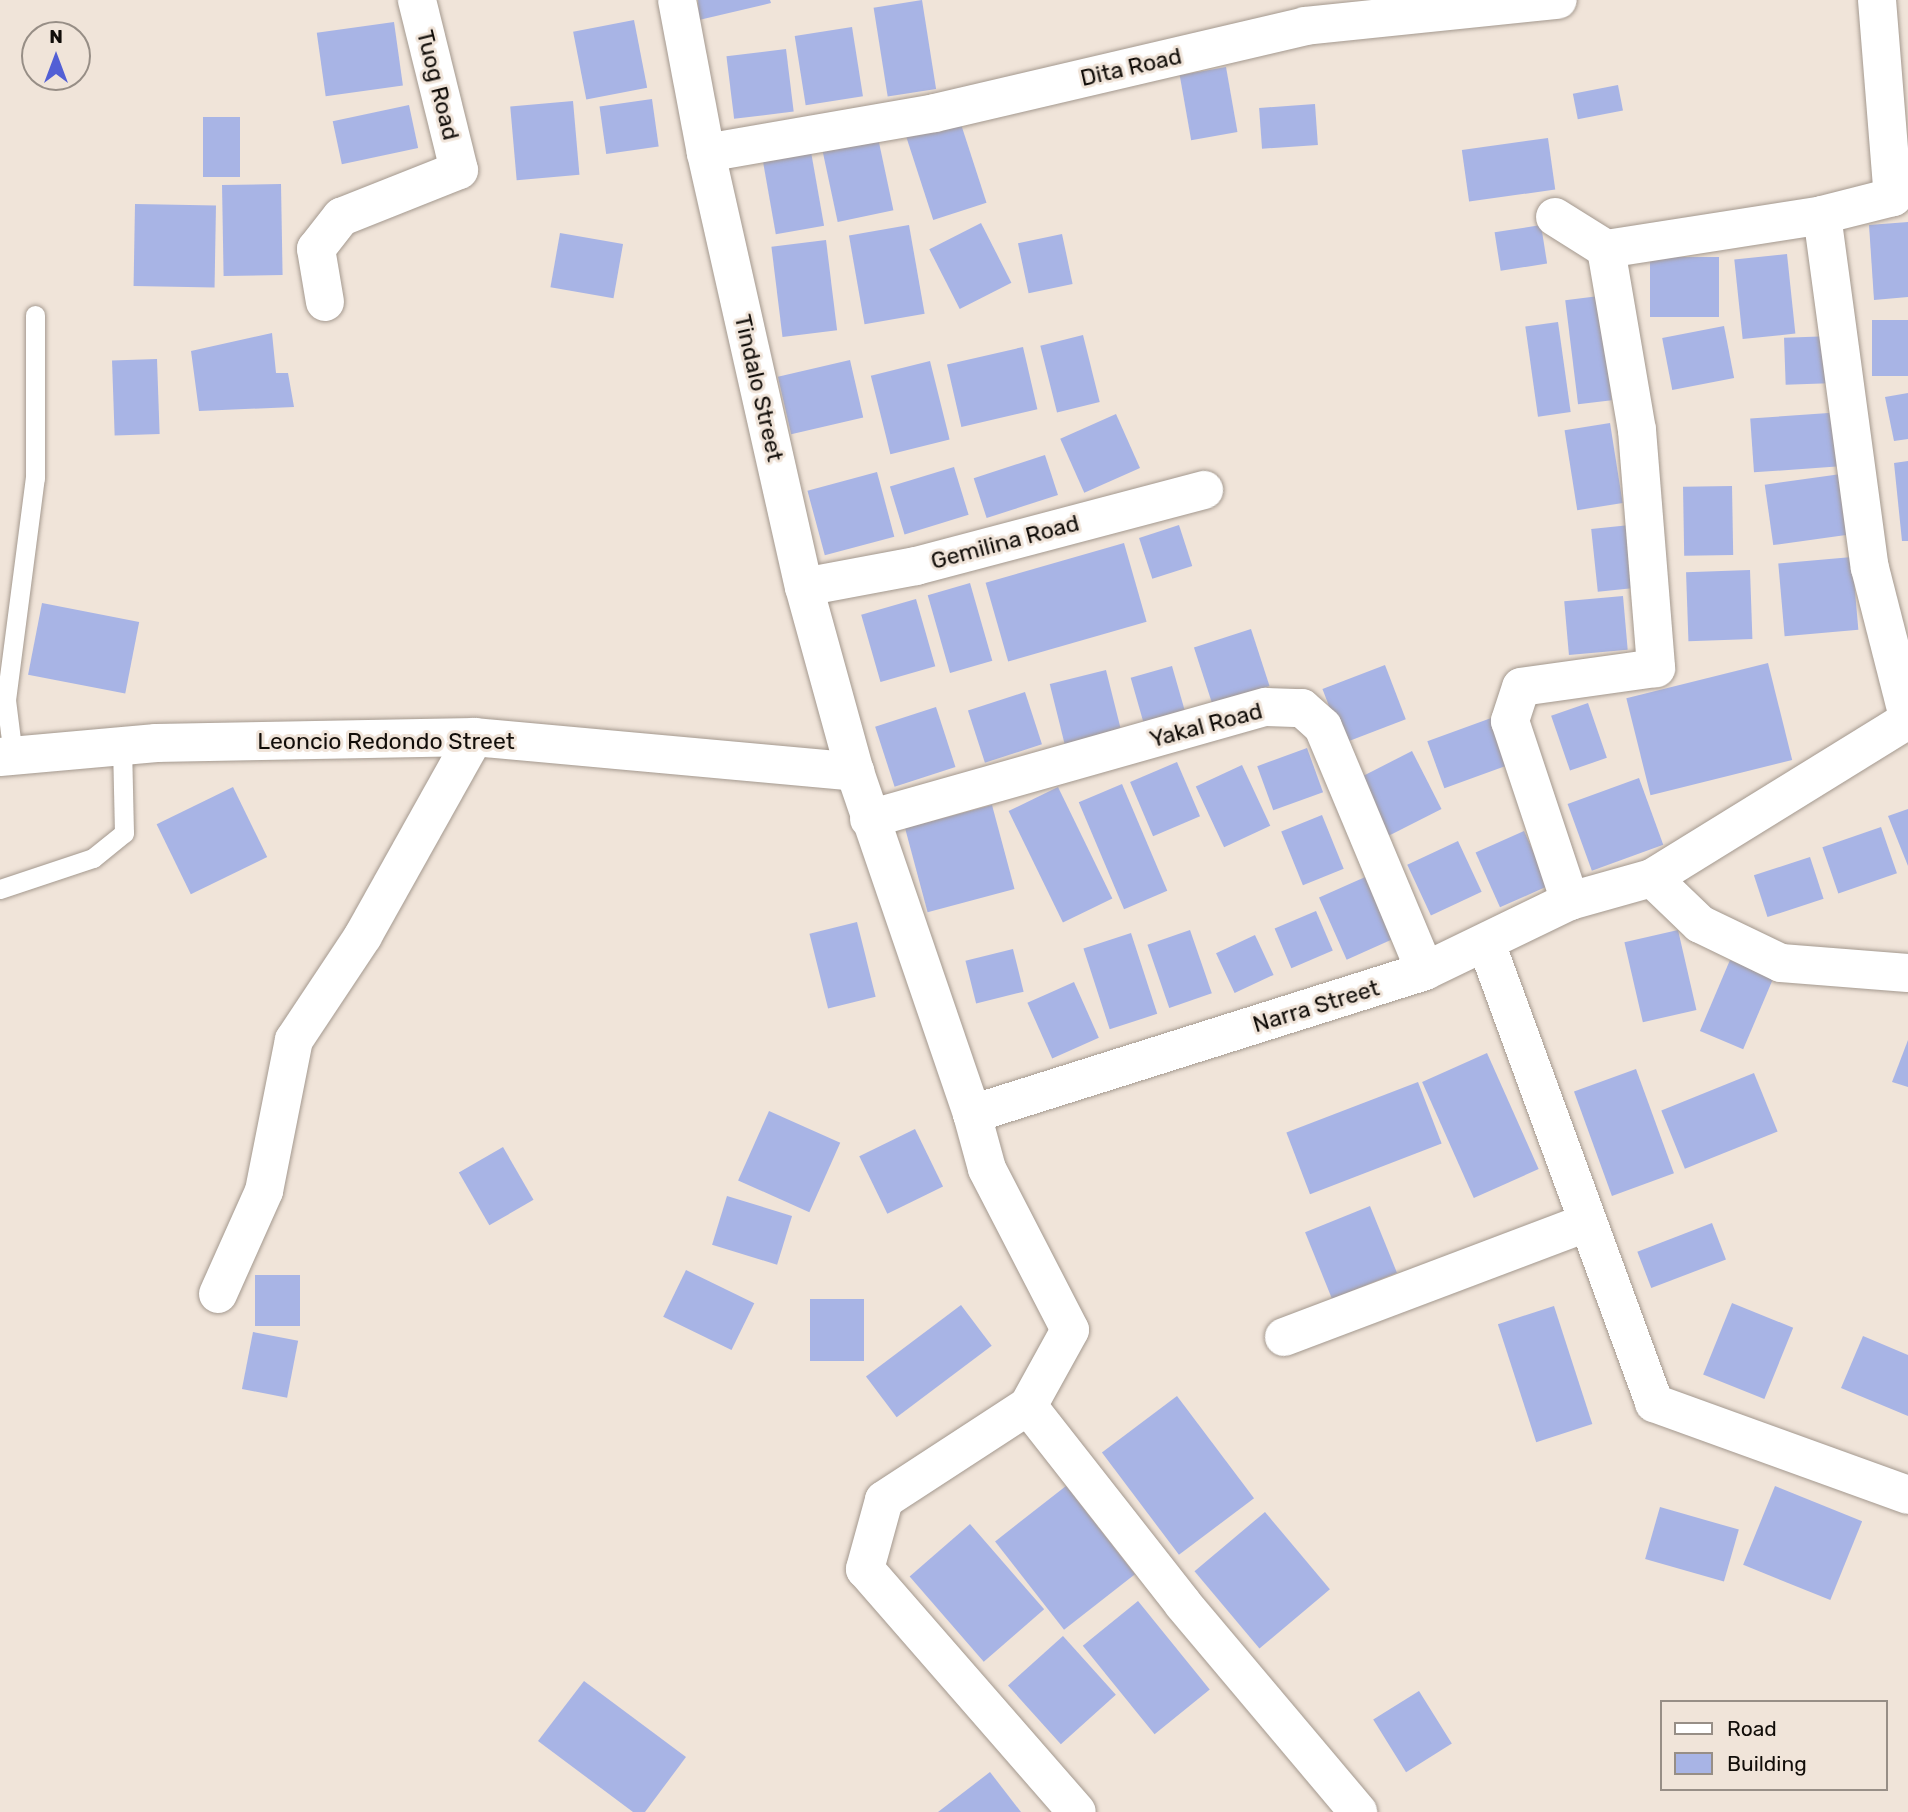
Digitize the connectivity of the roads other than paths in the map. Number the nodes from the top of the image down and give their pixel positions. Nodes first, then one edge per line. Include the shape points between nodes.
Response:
1 (417, 0) edge
2 (677, 0) edge
3 (1558, 0) edge
4 (1877, 0) edge
5 (706, 153) junction
6 (1900, 196) edge
7 (1822, 215) junction
8 (1555, 217) dead end
9 (1606, 249) junction
10 (325, 302) dead end
11 (34, 315) dead end
12 (1204, 489) dead end
13 (804, 587) junction
14 (1908, 719) edge
15 (474, 737) junction
16 (122, 747) junction
17 (6, 757) edge
18 (855, 772) junction
19 (869, 819) junction
20 (1652, 878) junction
21 (0, 889) edge
22 (1570, 901) junction
23 (1486, 943) junction
24 (1425, 971) junction
25 (1908, 973) edge
26 (972, 1114) junction
27 (1586, 1223) junction
28 (218, 1294) dead end
29 (1284, 1337) dead end
30 (1028, 1406) junction
31 (1908, 1496) edge
32 (1077, 1812) edge
33 (1358, 1812) edge

1 - 10 street, Tuog Road via 459,170 341,217 316,249
2 - 5 street, Tindalo Street
3 - 5 street, Dita Road via 1305,26 934,113
4 - 6 street
5 - 13 street, Tindalo Street
6 - 7 street
7 - 9 street
7 - 14 street via 1870,568
8 - 9 street
9 - 22 street via 1637,430 1656,668 1521,687 1510,721
11 - 17 lane via 35,478 6,700
12 - 13 street, Gemilina Road via 916,566
13 - 18 street, Tindalo Street
14 - 20 street, Narra Street
15 - 16 street, Leoncio Redondo Street
15 - 18 street, Leoncio Redondo Street
15 - 28 street via 363,936 294,1040 264,1191
16 - 17 street, Leoncio Redondo Street
16 - 21 lane via 124,833 93,858
18 - 19 street, Tindalo Street
19 - 24 street, Yakal Road via 1266,707 1302,708 1323,727
19 - 26 street, Tindalo Street
20 - 22 street, Narra Street
20 - 25 street via 1700,924 1781,963
22 - 23 street, Narra Street
23 - 24 street, Narra Street
23 - 27 street
24 - 26 street, Narra Street
26 - 30 street, Tindalo Street via 987,1169 1070,1330
27 - 29 street
27 - 31 street via 1654,1403
30 - 32 street via 884,1500 865,1569
30 - 33 street via 1183,1604

